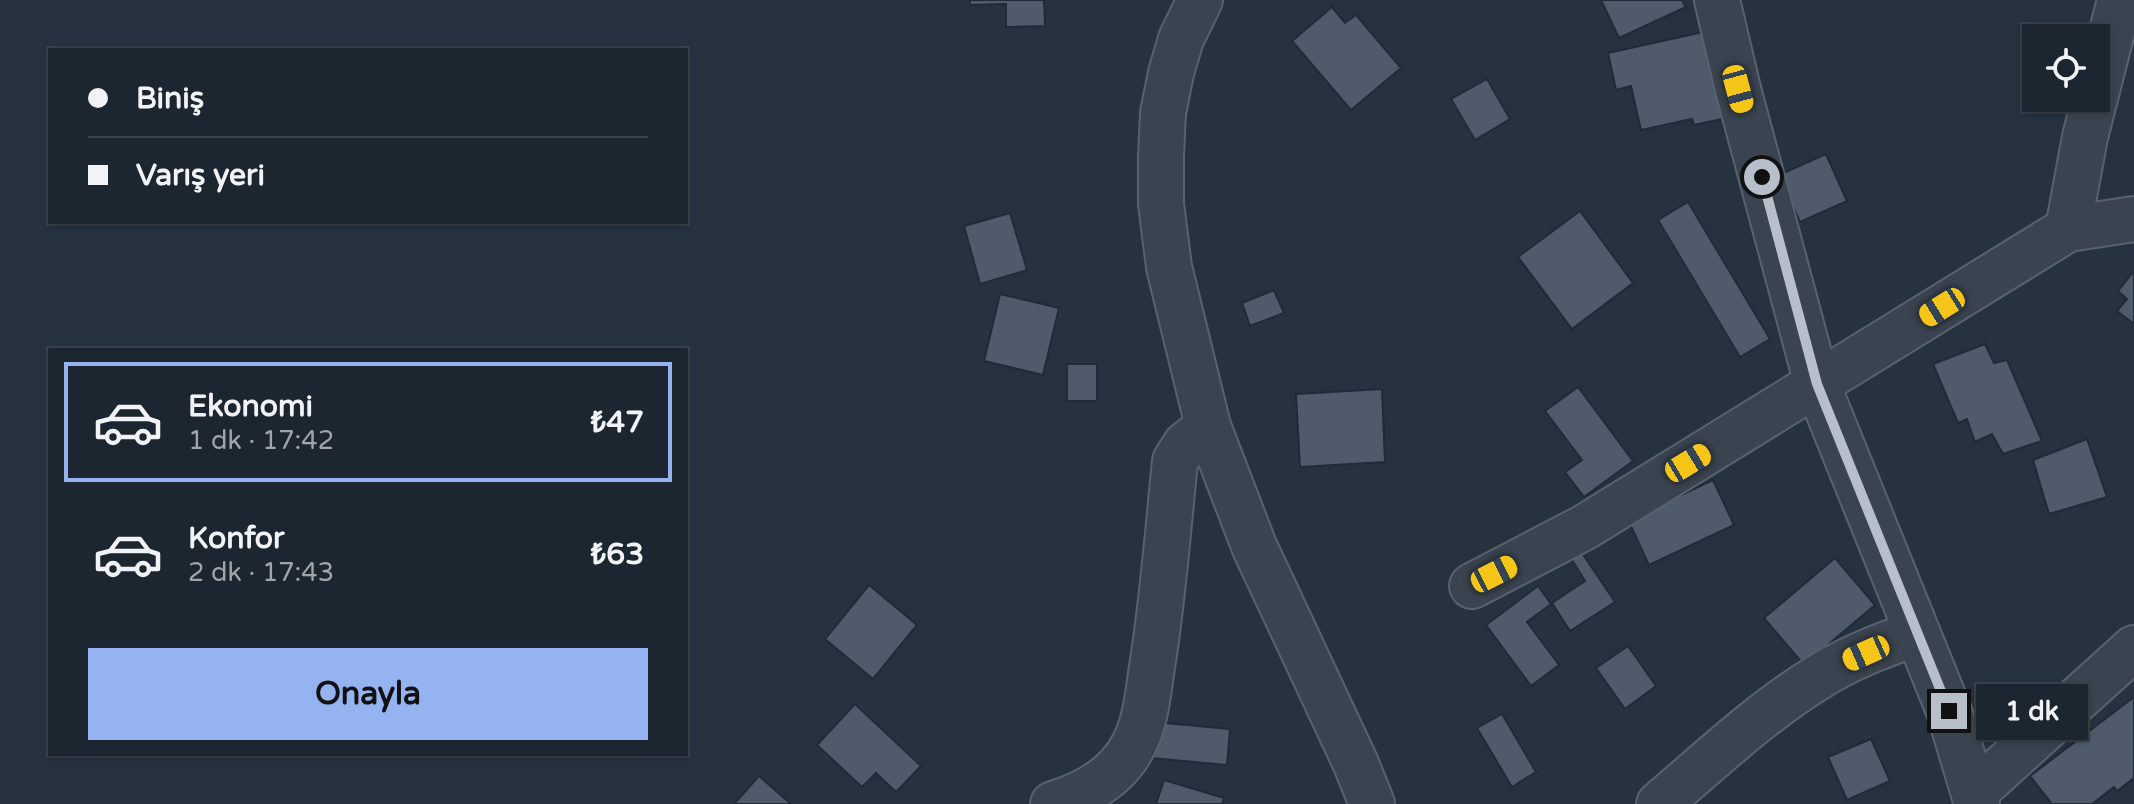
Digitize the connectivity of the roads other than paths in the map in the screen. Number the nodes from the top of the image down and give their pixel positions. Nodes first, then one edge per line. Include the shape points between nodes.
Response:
1 (1200, 0) edge
2 (1717, 0) edge
3 (2120, 0) edge
4 (2110, 38) edge
5 (2091, 112) edge
6 (2134, 219) edge
7 (2068, 229) junction
8 (1817, 384) junction
9 (1208, 426) junction
10 (1472, 586) dead end
11 (1917, 633) junction
12 (2134, 648) edge
13 (1975, 799) edge
14 (1053, 804) edge
15 (1372, 804) edge
16 (1659, 804) edge

1 - 9 street via 1171,73 1161,204 1169,267
2 - 8 street
3 - 4 street
5 - 7 street
6 - 7 street
7 - 8 street
8 - 10 street via 1585,527
8 - 11 street
9 - 14 street via 1175,461 1155,648 1134,744 1102,782
9 - 15 street via 1254,546
11 - 13 street via 1949,711
11 - 16 street via 1818,678
12 - 13 street

